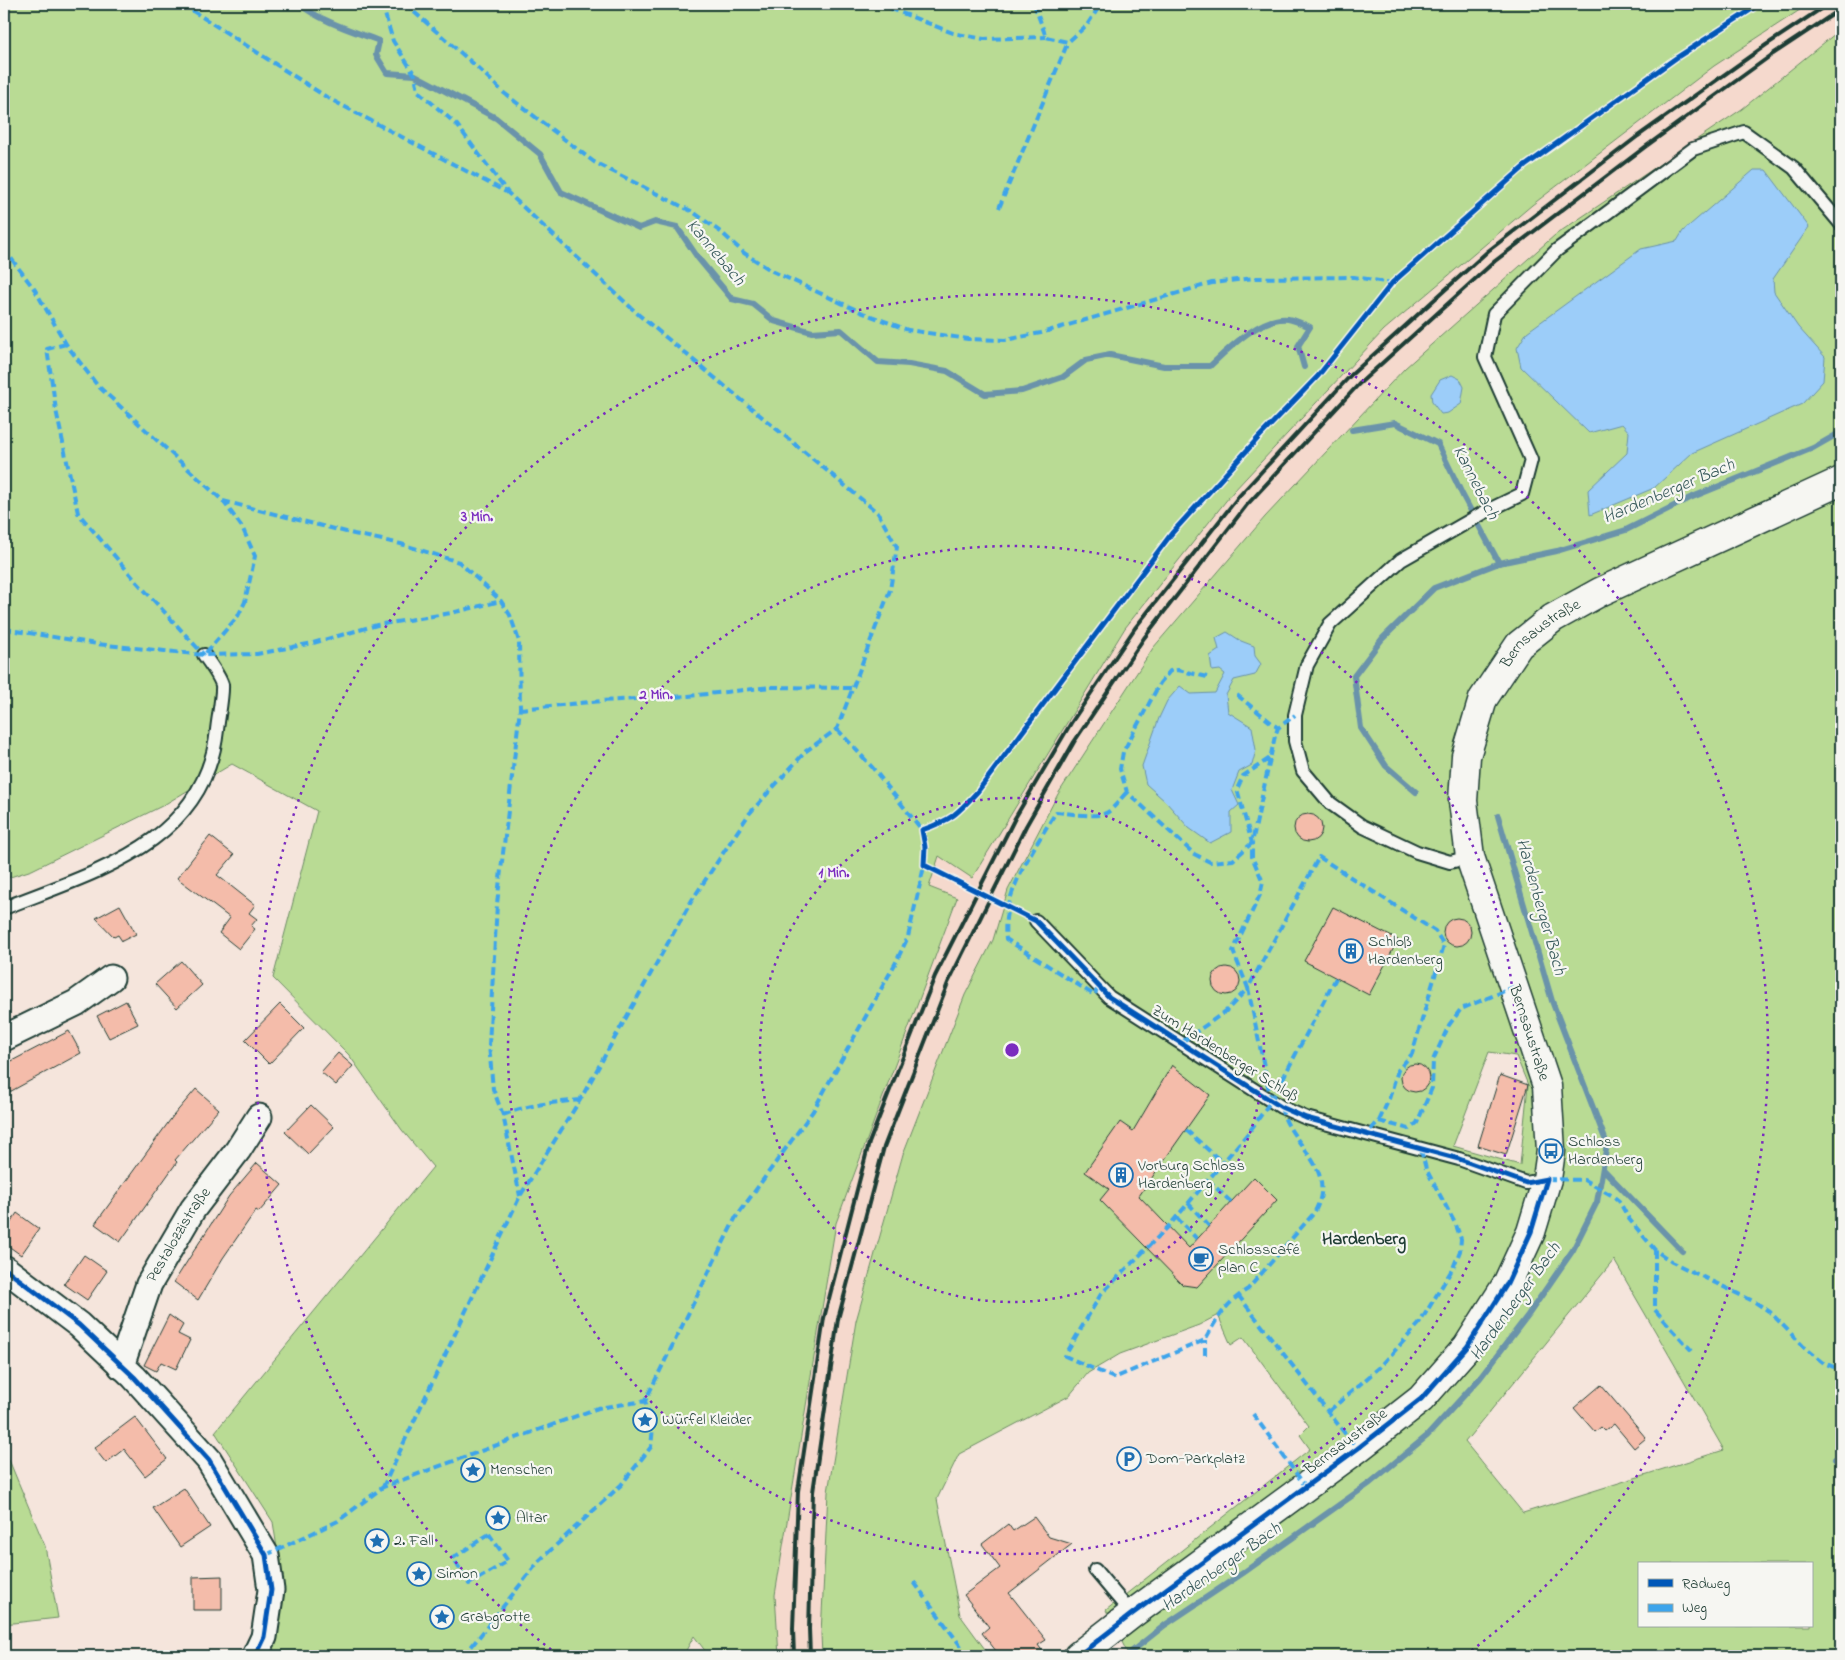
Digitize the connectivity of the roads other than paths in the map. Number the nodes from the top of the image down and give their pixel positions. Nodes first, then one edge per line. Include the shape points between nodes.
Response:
1 (1841, 224) edge
2 (1841, 480) edge
3 (204, 655) dead end
4 (1470, 857) junction
5 (4, 908) edge
6 (1036, 921) dead end
7 (111, 978) dead end
8 (4, 1038) edge
9 (260, 1117) dead end
10 (1547, 1179) junction
11 (4, 1268) edge
12 (121, 1366) junction
13 (1095, 1570) dead end
14 (1132, 1614) junction
15 (255, 1656) edge
16 (1078, 1656) edge

1 - 4 lane via 1794,168 1744,132 1693,149 1557,250 1494,314 1485,357 1531,460 1522,494 1401,560 1330,624 1307,665 1295,715 1295,741 1303,771 1330,803 1362,826 1417,852 1450,862
2 - 4 main road, Bernsaustraße via 1600,592 1553,618 1519,645 1483,699 1466,756 1463,801
3 - 5 lane via 222,684 215,747 202,785 180,817 154,840 108,866
4 - 10 main road, Bernsaustraße via 1547,1086 1551,1151
6 - 10 lane, Zum Hardenberger Schloß via 1109,997 1281,1107 1306,1118 1459,1159 1526,1183
7 - 8 street via 76,1003
9 - 12 street, Pestalozzistraße via 193,1209 149,1284
10 - 14 main road, Bernsaustraße via 1531,1232 1507,1284 1467,1347 1421,1399 1357,1450
11 - 12 street via 80,1325
12 - 15 street via 209,1460 266,1555 271,1590 264,1637
13 - 14 lane
14 - 16 main road, Bernsaustraße

